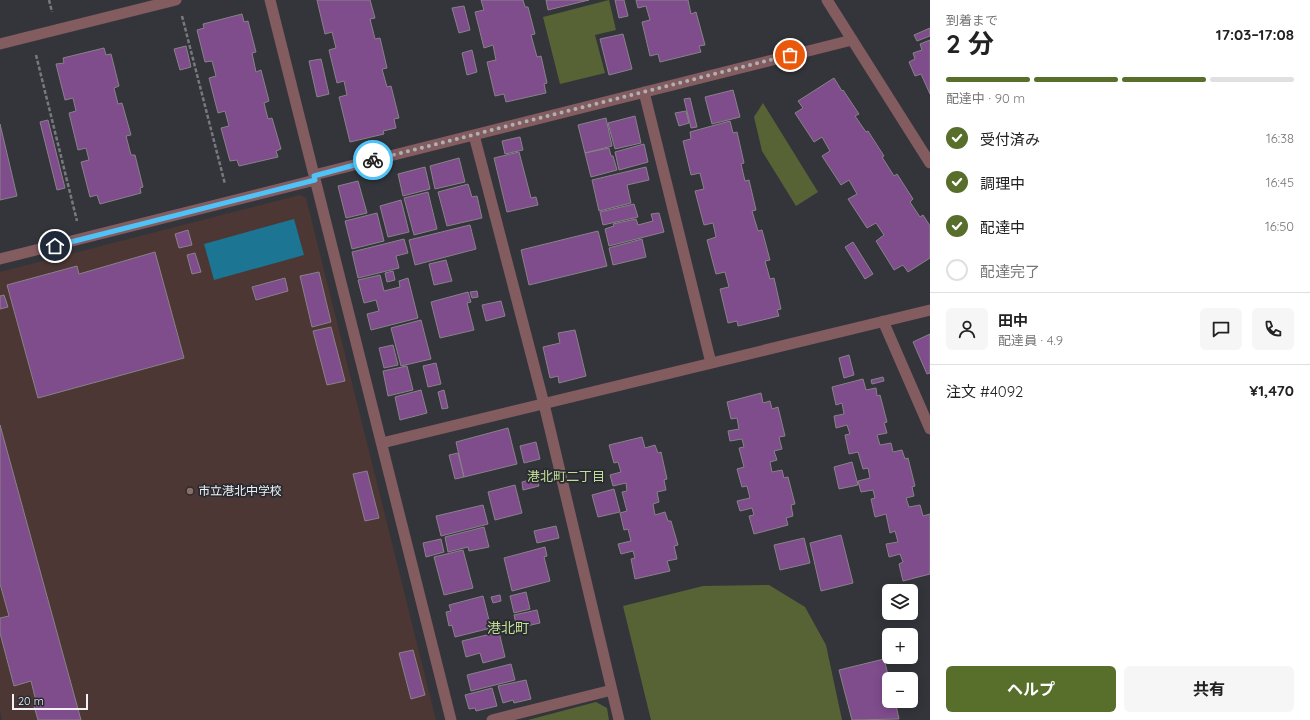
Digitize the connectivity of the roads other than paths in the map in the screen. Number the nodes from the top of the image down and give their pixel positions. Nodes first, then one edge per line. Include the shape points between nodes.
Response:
1 (176, 0) edge
2 (270, 0) edge
3 (827, 0) edge
4 (852, 40) junction
5 (0, 44) edge
6 (644, 92) junction
7 (474, 135) junction
8 (930, 163) edge
9 (315, 178) junction
10 (0, 259) edge
11 (930, 310) edge
12 (883, 321) junction
13 (711, 363) junction
14 (544, 404) junction
15 (930, 429) edge
16 (382, 444) junction
17 (612, 690) junction
18 (451, 720) edge
19 (492, 720) edge
20 (619, 720) edge

1 - 5 street
2 - 9 street
3 - 4 street
4 - 6 street
4 - 8 street
6 - 7 street
6 - 13 street
7 - 9 street
7 - 14 street
9 - 10 street
9 - 16 street
11 - 12 street
12 - 13 street
12 - 15 street
13 - 14 street
14 - 16 street
14 - 17 street
16 - 18 street
17 - 19 street
17 - 20 street

